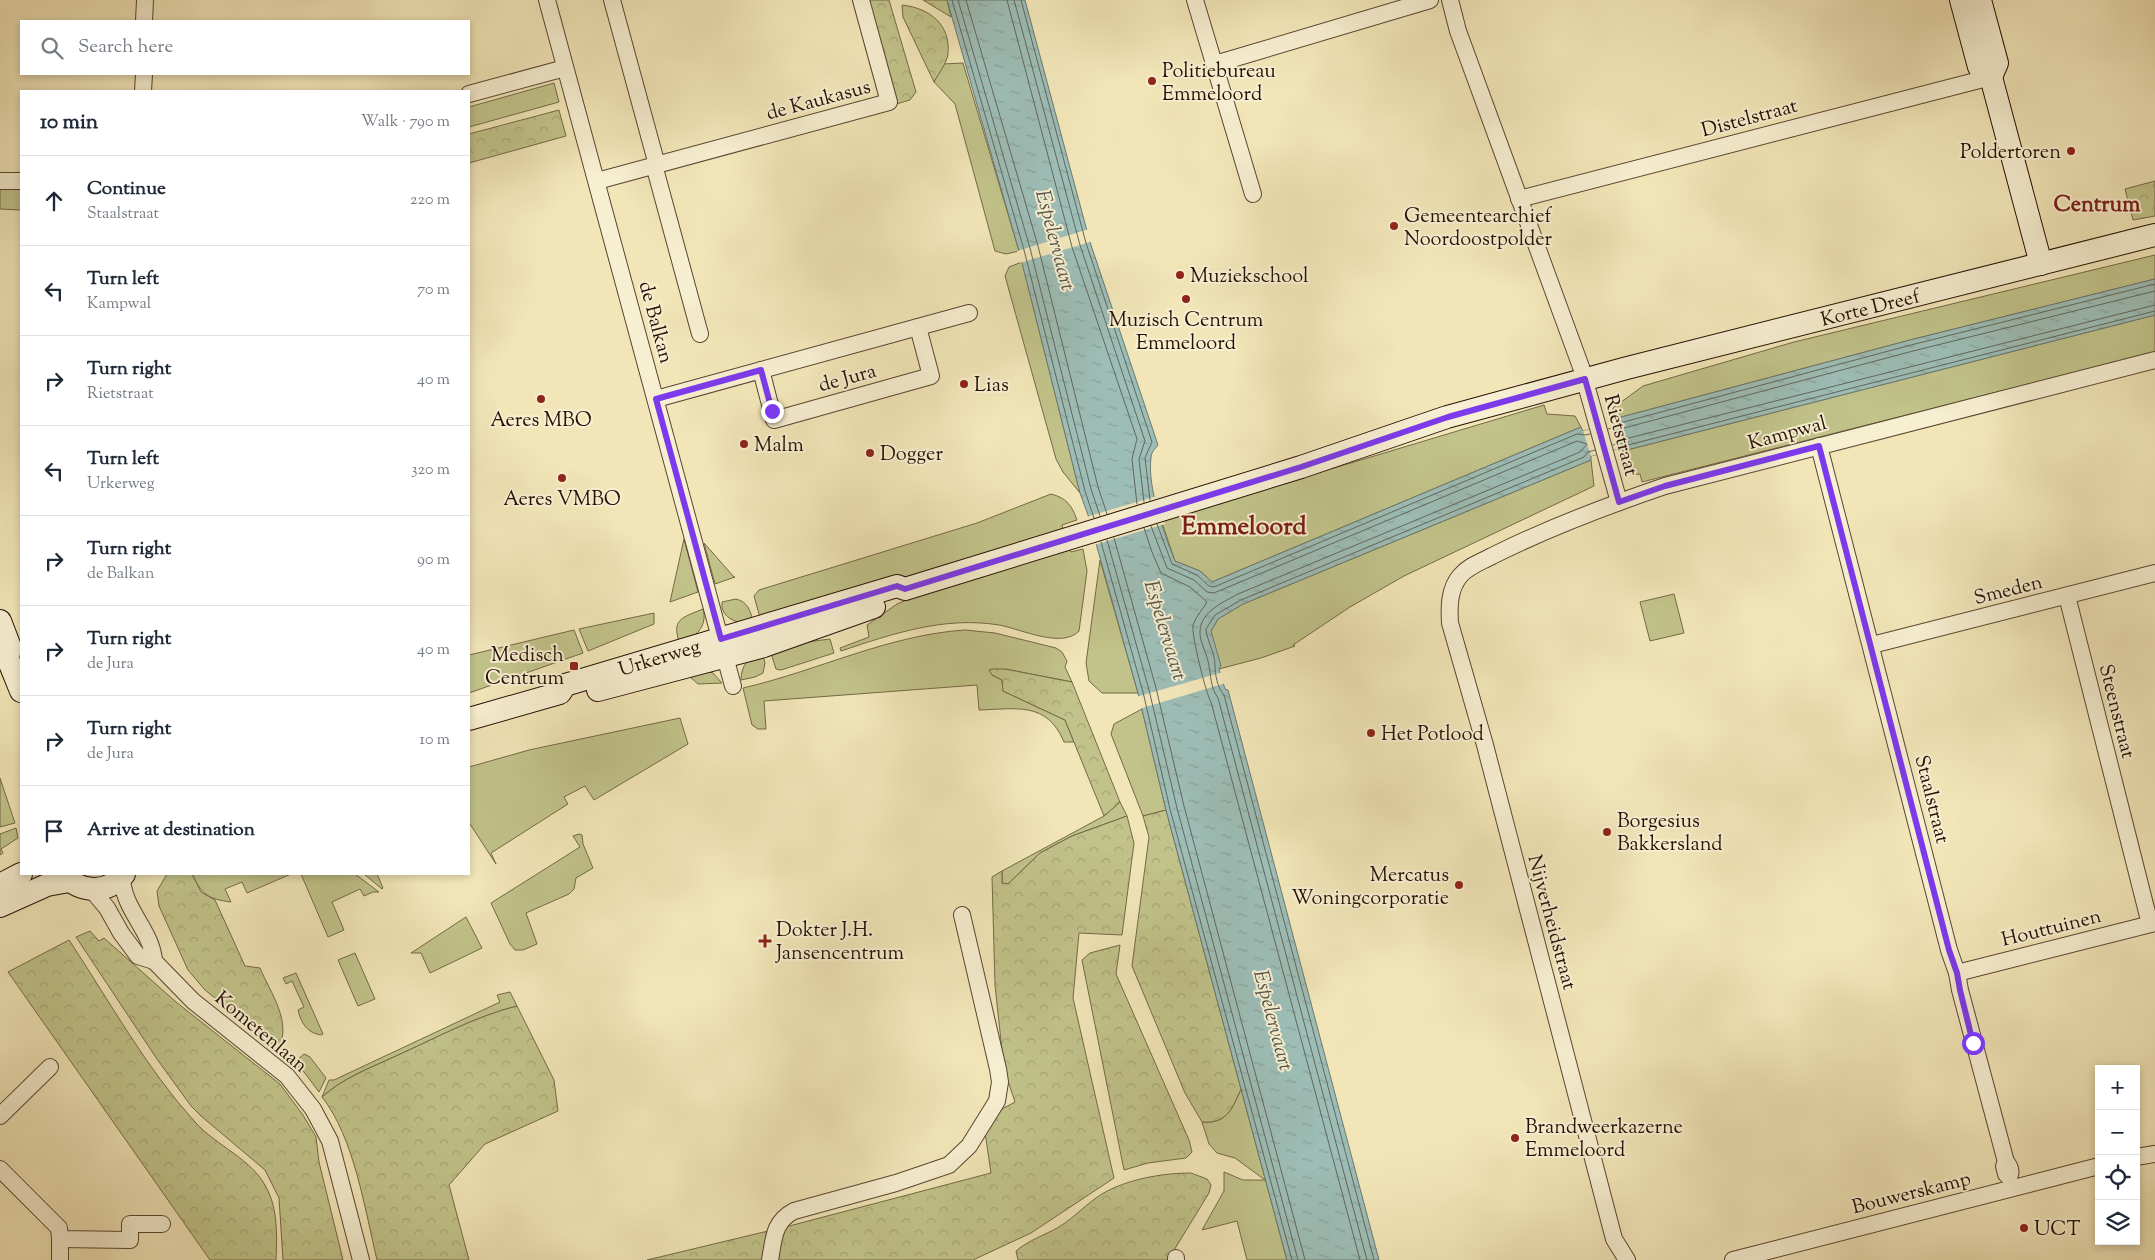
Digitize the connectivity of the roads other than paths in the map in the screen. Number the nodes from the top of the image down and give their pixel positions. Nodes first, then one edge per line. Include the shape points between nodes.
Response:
1 (145, 0) edge
2 (547, 0) edge
3 (612, 0) edge
4 (861, 0) edge
5 (1195, 0) edge
6 (1430, 0) edge
7 (1450, 0) edge
8 (1961, 0) edge
9 (1980, 0) edge
10 (144, 20) edge
11 (1215, 64) junction
12 (565, 68) junction
13 (144, 75) edge
14 (1991, 77) junction
15 (143, 90) edge
16 (470, 94) edge
17 (656, 165) junction
18 (0, 181) edge
19 (596, 181) junction
20 (20, 182) edge
21 (1253, 194) dead end
22 (1519, 199) junction
23 (2155, 235) edge
24 (2041, 264) junction
25 (969, 313) dead end
26 (918, 327) junction
27 (700, 334) dead end
28 (2155, 360) edge
29 (761, 370) junction
30 (1585, 379) junction
31 (656, 399) junction
32 (1819, 446) junction
33 (1619, 502) junction
34 (2155, 573) edge
35 (1452, 591) joint
36 (2067, 596) junction
37 (0, 621) edge
38 (1872, 645) junction
39 (723, 647) junction
40 (4, 657) edge
41 (733, 686) dead end
42 (20, 690) edge
43 (470, 719) edge
44 (20, 875) edge
45 (123, 875) edge
46 (66, 877) edge
47 (0, 885) edge
48 (91, 889) junction
49 (0, 906) edge
50 (962, 915) dead end
51 (2152, 923) edge
52 (154, 961) junction
53 (1957, 973) junction
54 (50, 1067) dead end
55 (0, 1116) edge
56 (2155, 1154) edge
57 (2140, 1156) edge
58 (2095, 1166) edge
59 (0, 1169) edge
60 (2009, 1176) junction
61 (162, 1224) dead end
62 (60, 1239) junction
63 (60, 1260) edge
64 (361, 1260) edge
65 (770, 1260) edge
66 (1627, 1260) edge
67 (1733, 1260) edge

1 - 10 street
2 - 12 street, de Balkan
3 - 17 street
4 - 17 street, de Kaukasus via 889,102
5 - 11 street
6 - 11 street
7 - 22 street, Rietstraat via 1458,31
8 - 14 main road via 1979,67
9 - 14 main road via 1997,63
11 - 21 street
12 - 16 street
12 - 19 street, de Balkan
13 - 15 street
14 - 22 street, Distelstraat
14 - 24 main road
17 - 19 street, de Kaukasus
17 - 27 street
18 - 20 street
19 - 31 street, de Balkan
22 - 30 street, Rietstraat
23 - 24 main road, Korte Dreef
24 - 30 main road, Korte Dreef
25 - 26 street, de Jura
26 - 29 street, de Jura
26 - 29 street, de Jura via 932,376 774,420
28 - 32 street, Kampwal
29 - 31 street, de Jura
30 - 33 street, Rietstraat
30 - 39 main road, Urkerweg via 1448,417 1301,467 905,589 901,597 764,646
31 - 39 street, de Balkan
32 - 33 street, Kampwal via 1665,486
32 - 38 street, Staalstraat
33 - 35 street, Kampwal via 1522,541 1472,566 1460,575
34 - 36 street, Smeden
35 - 66 street, Nijverheidstraat via 1449,609 1452,629 1614,1239
36 - 38 street, Smeden
36 - 51 street, Steenstraat
37 - 40 main road via 10,647
38 - 53 street, Staalstraat
39 - 41 street, Urkerweg
39 - 43 main road, Urkerweg via 645,679 567,698 560,693
40 - 42 main road
44 - 47 main road
45 - 48 main road via 108,886
45 - 52 street, Kometenlaan via 125,898 153,947
46 - 48 main road via 79,887
46 - 49 main road
48 - 52 street, Kometenlaan via 138,956
50 - 65 street via 998,1070 1000,1092 992,1110 969,1146 950,1165 794,1210 784,1216 775,1231
51 - 53 street, Houttuinen
52 - 64 street, Kometenlaan via 193,1001 287,1076 309,1104 330,1141
53 - 60 street, Staalstraat
54 - 55 street
56 - 57 street
58 - 60 street, Bouwerskamp
59 - 62 street via 59,1228
60 - 67 street, Bouwerskamp
61 - 62 street via 130,1224 130,1240
62 - 63 street

